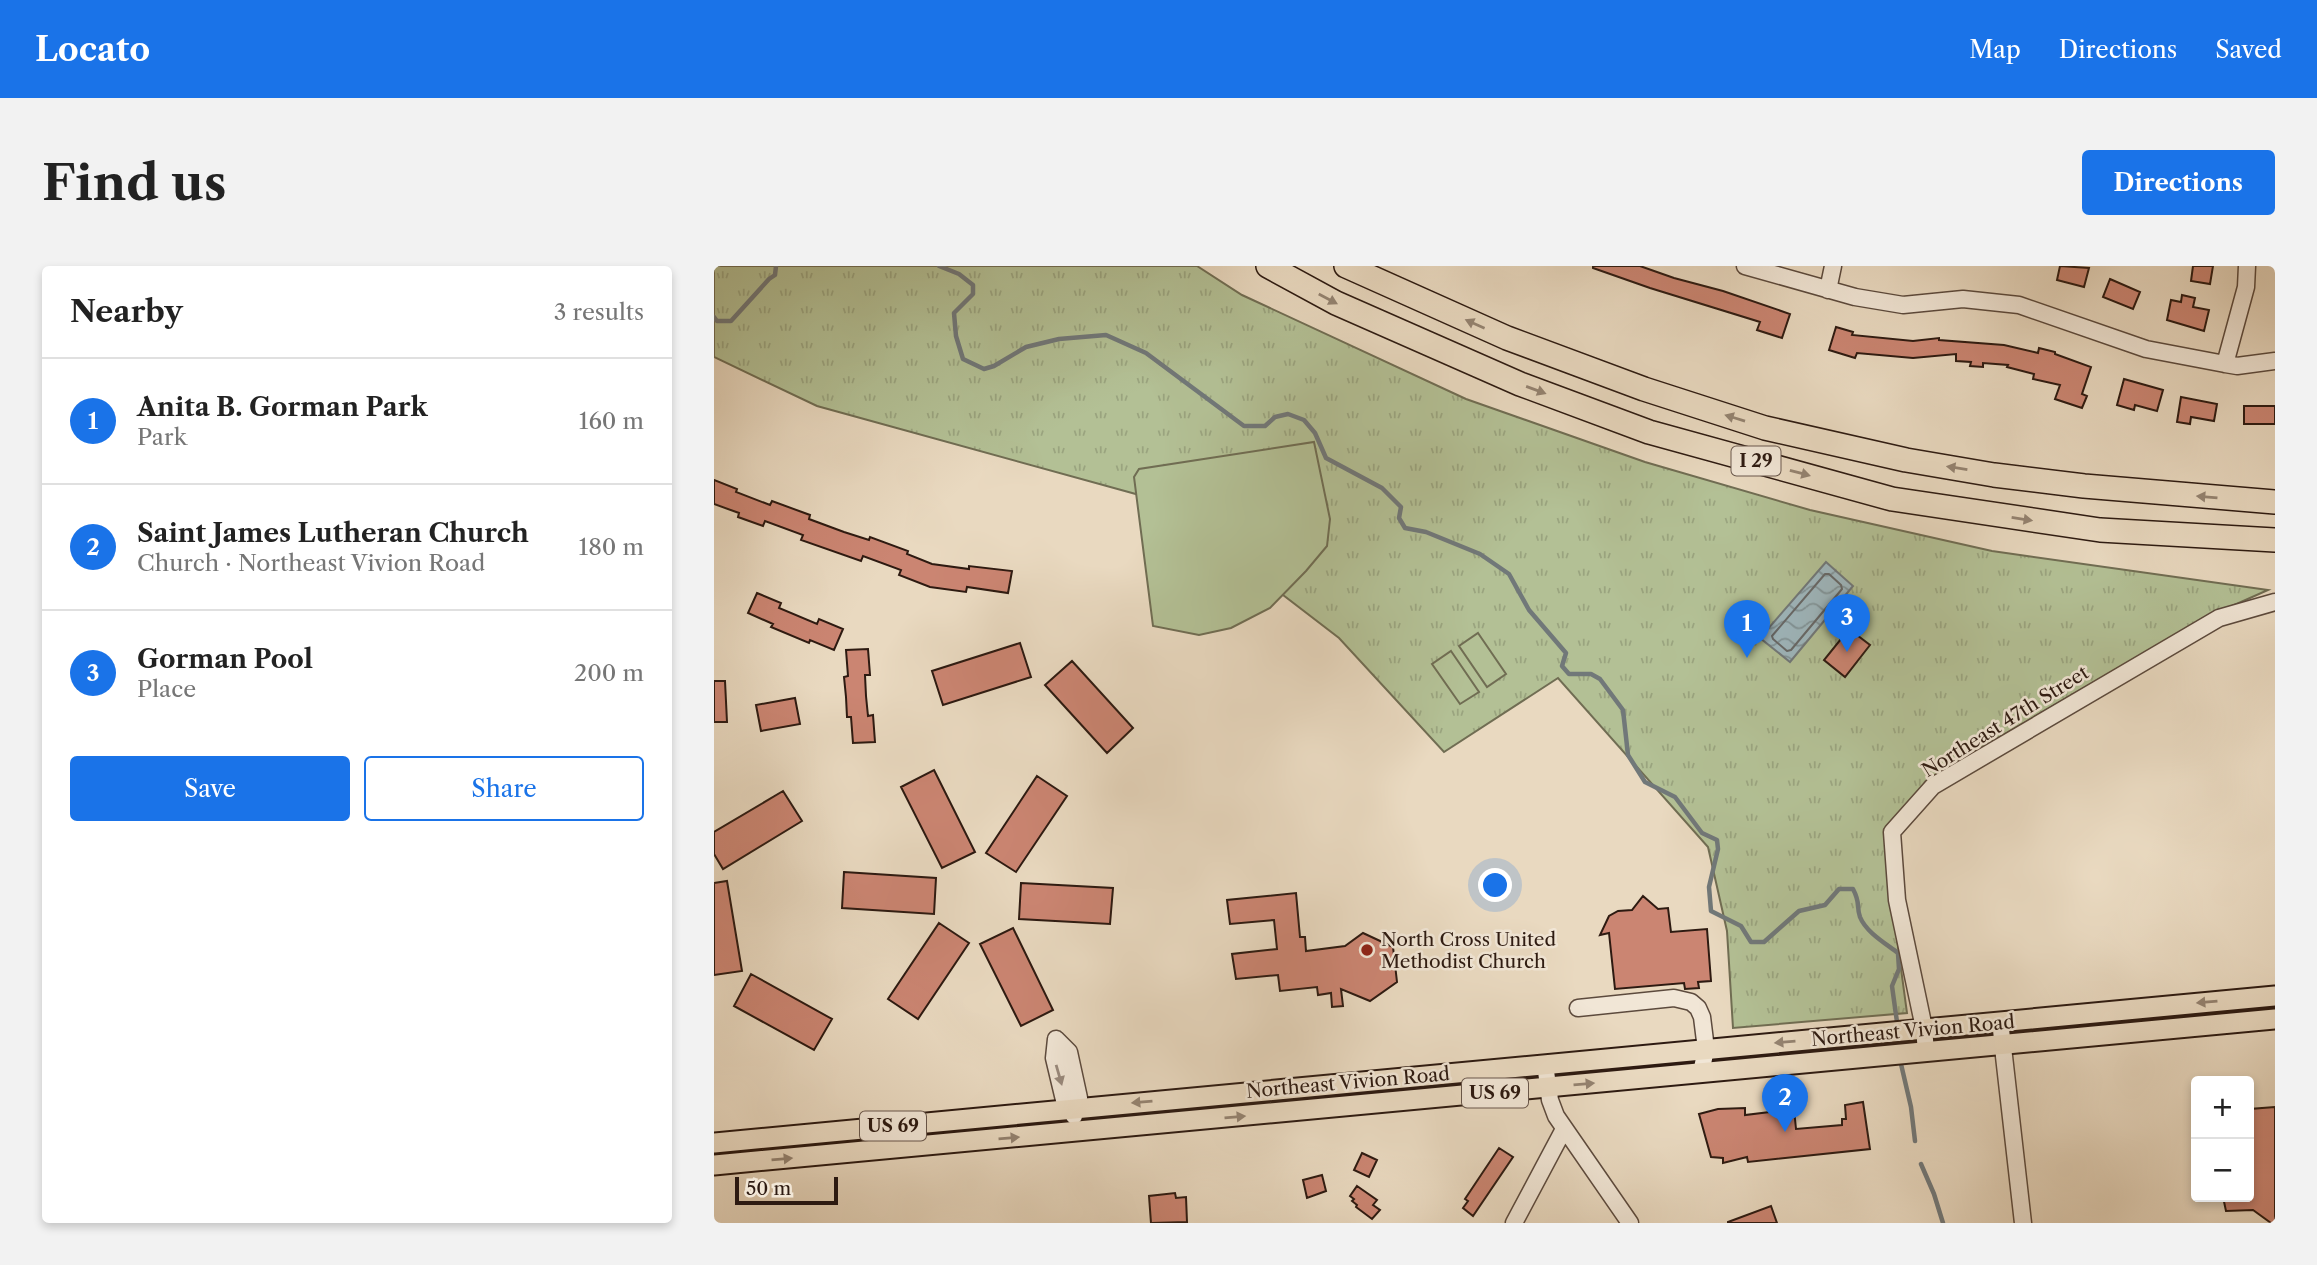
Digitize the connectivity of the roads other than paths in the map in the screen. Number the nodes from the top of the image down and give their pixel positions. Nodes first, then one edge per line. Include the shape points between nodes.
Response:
1 (1268, 266) edge
2 (1346, 266) edge
3 (1745, 266) edge
4 (1833, 266) edge
5 (2247, 266) edge
6 (1828, 290) junction
7 (2275, 361) edge
8 (2225, 364) junction
9 (2275, 502) edge
10 (2275, 540) edge
11 (2275, 601) edge
12 (2275, 996) edge
13 (1578, 1008) dead end
14 (2275, 1019) edge
15 (2000, 1021) junction
16 (1924, 1028) junction
17 (2003, 1045) junction
18 (1706, 1049) junction
19 (1926, 1052) junction
20 (1545, 1064) junction
21 (1702, 1073) junction
22 (1547, 1088) junction
23 (1210, 1095) junction
24 (1073, 1108) junction
25 (1188, 1121) junction
26 (1564, 1129) junction
27 (1076, 1132) junction
28 (714, 1143) edge
29 (714, 1165) edge
30 (1514, 1223) edge
31 (1630, 1223) edge
32 (2024, 1223) edge

1 -> 10 highway, I 29 via 1336,303 1520,384 1649,432 1892,499 2100,530
9 -> 2 highway, I 29 via 1994,475 1765,428 1644,390 1507,338
3 - 6 street
4 - 6 street
5 - 8 street via 2246,287
6 - 8 street via 1903,304 1963,299 2019,305 2146,349
7 - 8 street
11 - 16 street, Northeast 47th Street via 2200,628 1933,786 1892,832 1897,900
12 -> 15 main road, Northeast Vivion Road / US 69
13 - 18 street via 1674,998 1691,1002 1702,1017
14 - 17 main road, Northeast Vivion Road / US 69
15 - 16 main road, Northeast Vivion Road / US 69
15 - 17 street
16 -> 18 main road, Northeast Vivion Road / US 69
16 - 19 street, Northeast 47th Street
17 - 19 main road, Northeast Vivion Road / US 69
17 - 32 street
18 - 20 main road, Northeast Vivion Road / US 69
18 - 21 street
19 - 21 main road, Northeast Vivion Road / US 69
20 - 22 street
20 - 23 main road, Northeast Vivion Road / US 69
22 -> 21 main road, Northeast Vivion Road / US 69
25 -> 22 main road, Northeast Vivion Road / US 69
22 - 26 street
23 -> 24 main road, Northeast Vivion Road / US 69
23 - 25 main road
24 - 27 street
24 -> 28 main road, Northeast Vivion Road / US 69
25 - 27 main road, Northeast Vivion Road / US 69
26 - 30 street
26 - 31 street
29 -> 27 main road, Northeast Vivion Road / US 69

